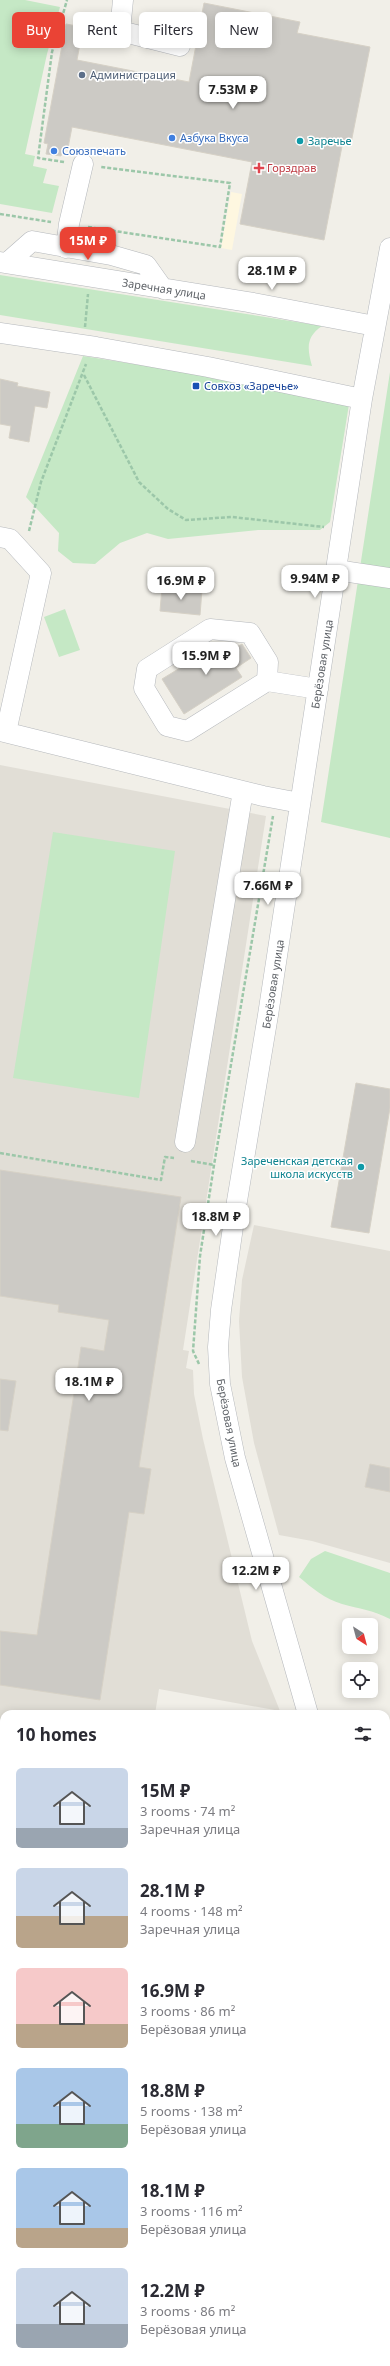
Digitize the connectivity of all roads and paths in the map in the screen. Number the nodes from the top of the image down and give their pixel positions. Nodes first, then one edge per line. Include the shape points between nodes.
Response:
1 (67, 0) edge
2 (123, 0) edge
3 (139, 36) edge
4 (83, 164) junction
5 (0, 214) edge
6 (69, 224) junction
7 (66, 248) junction
8 (390, 248) edge
9 (4, 263) edge
10 (163, 289) junction
11 (88, 291) dead end
12 (375, 326) junction
13 (84, 328) dead end
14 (0, 333) edge
15 (87, 360) dead end
16 (84, 375) junction
17 (362, 400) junction
18 (331, 528) dead end
19 (29, 534) dead end
20 (0, 537) edge
21 (336, 570) junction
22 (390, 578) edge
23 (267, 681) junction
24 (318, 689) junction
25 (7, 697) edge
26 (3, 732) edge
27 (242, 790) junction
28 (300, 803) junction
29 (0, 1153) edge
30 (184, 1154) junction
31 (214, 1165) dead end
32 (307, 1710) edge

1 - 4 path via 52,52 38,158
2 - 3 street via 120,31
4 - 6 street
4 - 6 path via 230,183 220,247
5 - 6 path
6 - 7 street
7 - 9 street via 32,241
7 - 10 street via 111,255 146,265
8 - 12 street, Берёзовая улица
9 - 10 street, Заречная улица
10 - 12 street, Заречная улица
11 - 13 path
12 - 17 street, Берёзовая улица
14 - 17 street via 208,366
15 - 16 path
16 - 18 path via 139,482 168,509 186,520 232,517
16 - 19 path via 40,482
17 - 21 street, Берёзовая улица
20 - 25 street via 10,539 41,573
21 - 22 street
21 - 24 street, Берёзовая улица
23 - 23 street via 188,731 167,726 144,688 147,669 210,629 250,633 268,662
23 - 24 street
24 - 28 street, Берёзовая улица
25 - 26 street
26 - 27 street
27 - 28 street
27 - 30 street
28 - 32 street, Берёзовая улица via 235,1213 218,1347 220,1384 235,1458
29 - 30 path via 162,1180 165,1157
30 - 31 path

